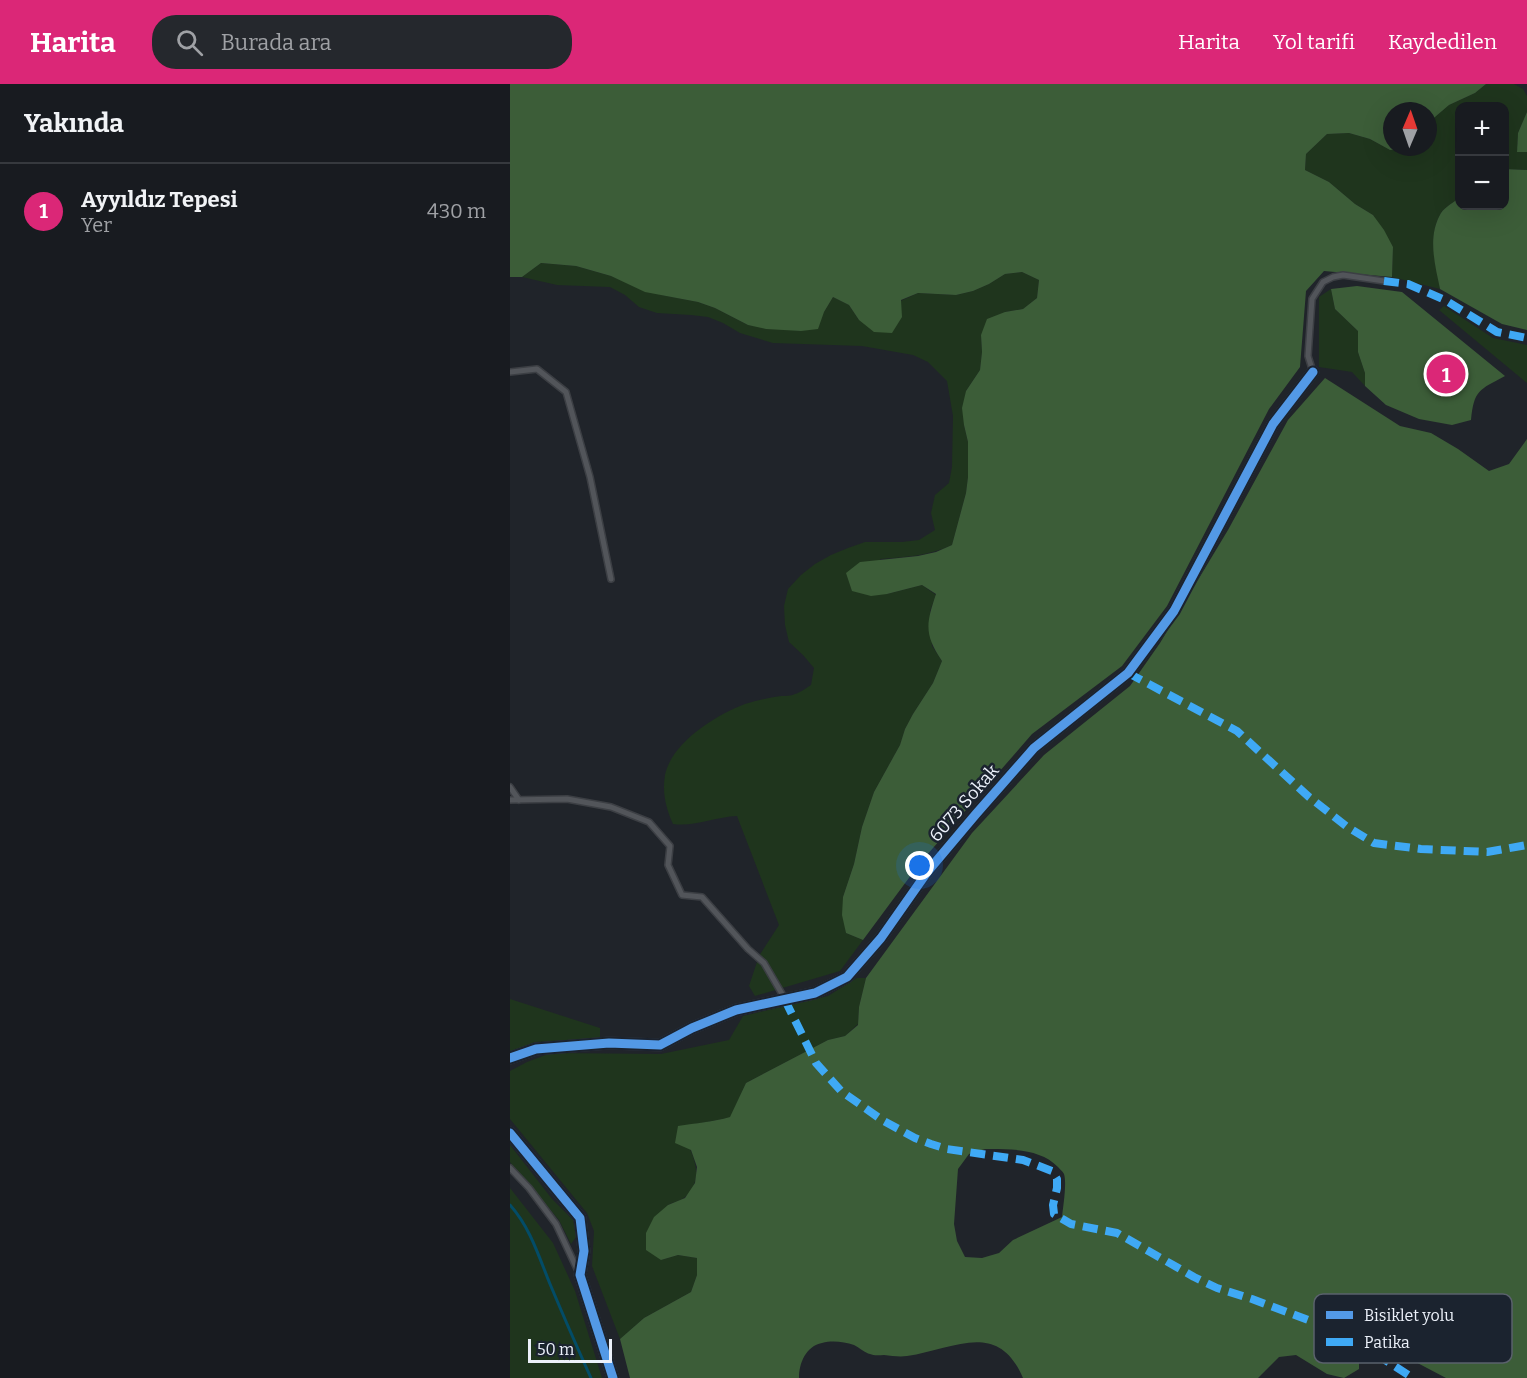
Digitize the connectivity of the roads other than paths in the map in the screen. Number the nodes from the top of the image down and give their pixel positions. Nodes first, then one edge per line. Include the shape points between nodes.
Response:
1 (1384, 281) dead end
2 (510, 372) edge
3 (1313, 372) joint
4 (611, 579) dead end
5 (510, 787) edge
6 (510, 800) edge
7 (519, 800) junction
8 (785, 1000) junction
9 (510, 1058) edge
10 (510, 1133) edge
11 (510, 1168) edge
12 (580, 1275) junction
13 (613, 1378) edge

1 - 3 lane via 1343,275 1323,282 1312,298 1308,356
2 - 4 lane via 537,369 566,392 590,477
3 - 8 street, 6073 Sokak via 1273,424 1174,611 1128,673 1034,748 928,870 881,938 847,977 815,993
5 - 7 lane
6 - 7 lane
7 - 8 lane via 567,799 611,807 649,822 670,846 668,865 682,895 702,897 764,963
8 - 9 street, 6073 Sokak via 736,1010 660,1045 609,1043 536,1049
10 - 12 street via 580,1218 584,1251
11 - 12 lane via 556,1224
12 - 13 street

